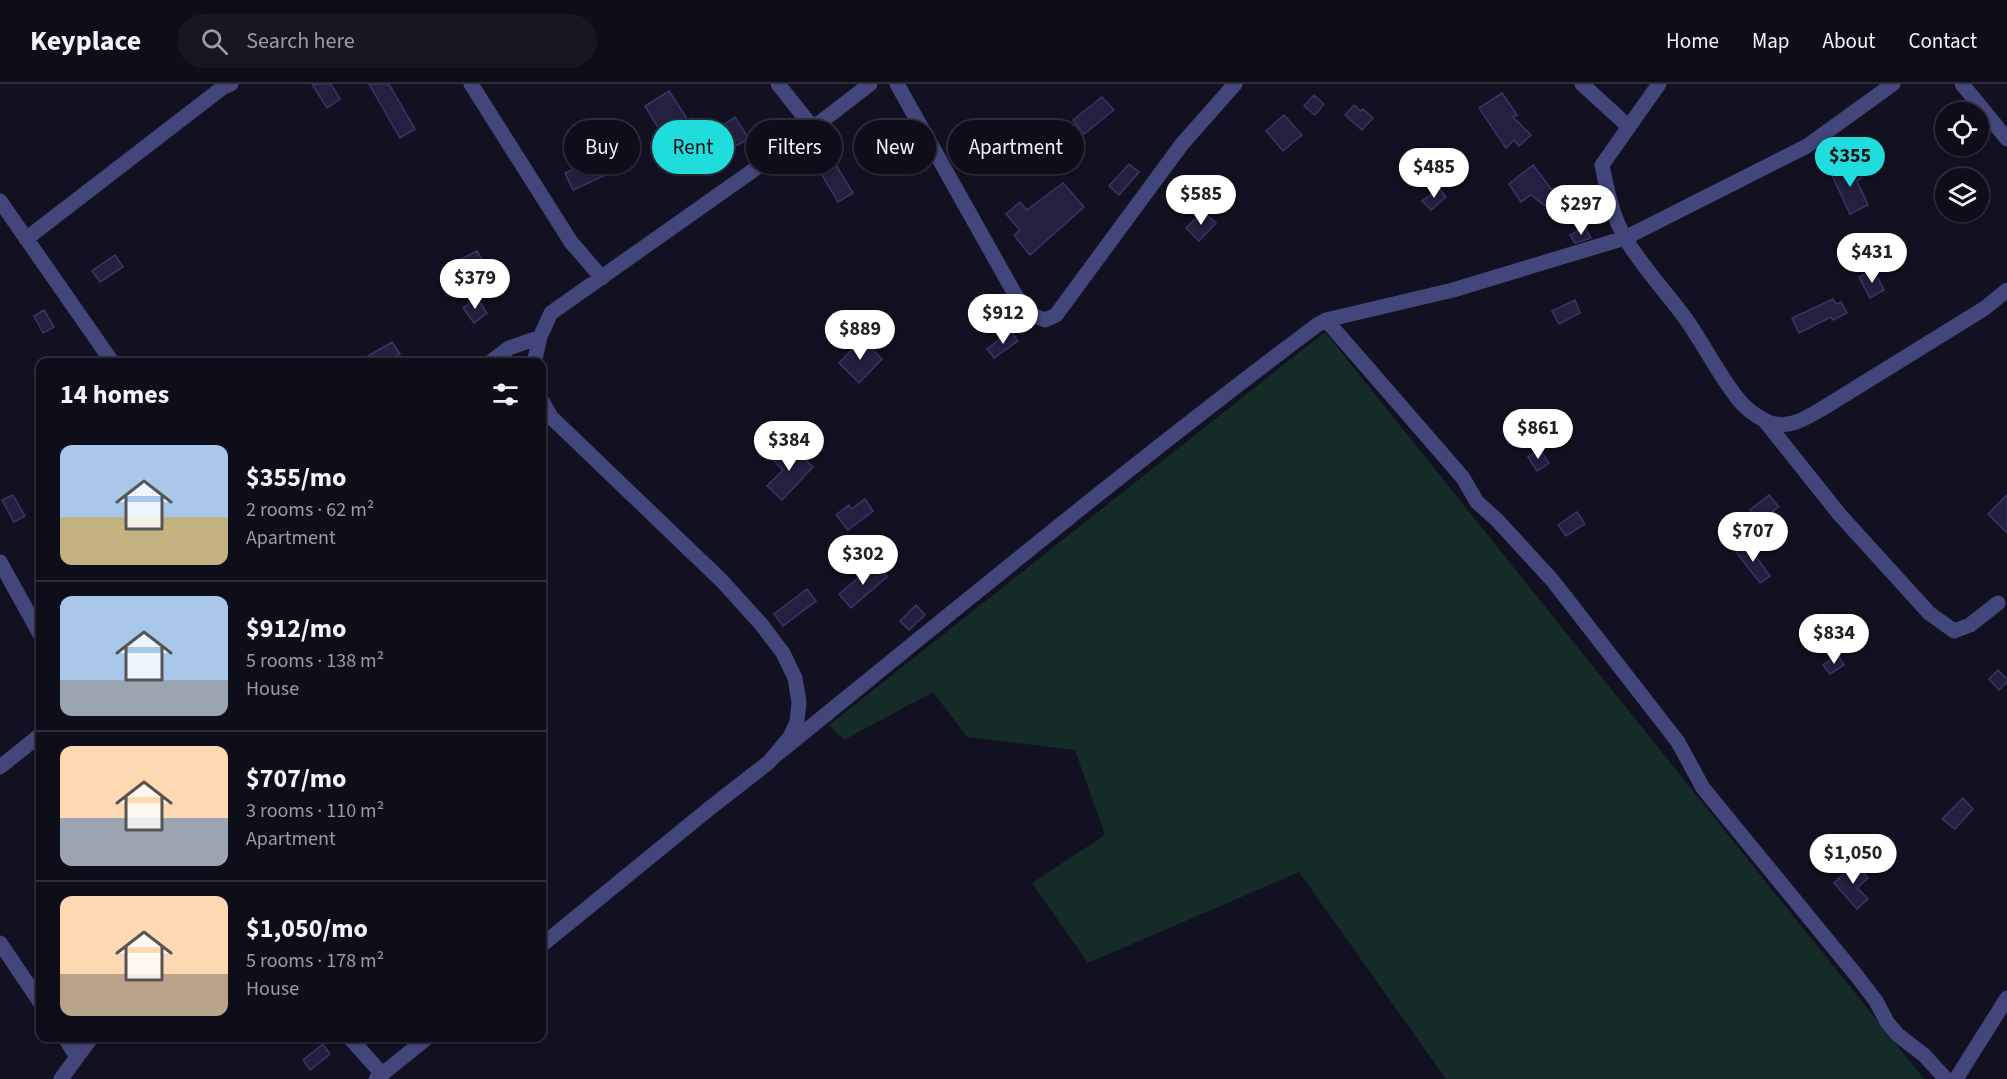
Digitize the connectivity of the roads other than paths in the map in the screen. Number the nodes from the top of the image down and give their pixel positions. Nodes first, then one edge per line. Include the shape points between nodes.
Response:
1 (231, 84) edge
2 (471, 84) edge
3 (778, 84) edge
4 (870, 84) edge
5 (897, 84) edge
6 (1235, 84) edge
7 (1582, 84) edge
8 (1659, 84) edge
9 (1893, 84) edge
10 (1962, 84) edge
11 (807, 120) edge
12 (823, 120) edge
13 (1629, 127) junction
14 (2007, 139) edge
15 (748, 174) edge
16 (0, 201) edge
17 (1625, 238) junction
18 (26, 239) junction
19 (602, 278) junction
20 (2007, 290) edge
21 (1326, 320) junction
22 (540, 336) junction
23 (109, 358) edge
24 (496, 358) edge
25 (535, 358) edge
26 (546, 408) edge
27 (1765, 421) junction
28 (0, 562) edge
29 (1998, 603) dead end
30 (36, 627) edge
31 (36, 738) edge
32 (776, 755) junction
33 (0, 767) edge
34 (546, 936) edge
35 (0, 943) edge
36 (36, 996) edge
37 (2007, 998) edge
38 (68, 1042) edge
39 (88, 1042) edge
40 (353, 1042) edge
41 (422, 1042) edge
42 (77, 1057) junction
43 (379, 1077) edge
44 (61, 1079) edge
45 (1946, 1079) edge
46 (1956, 1079) edge

1 - 18 street
2 - 19 street via 571,242
3 - 11 street
4 - 12 street
5 - 6 street via 1016,296 1029,314 1046,320 1056,315 1182,144
7 - 13 street
8 - 13 street
9 - 17 street via 1808,146
10 - 14 street
13 - 17 street via 1602,165 1610,204
15 - 19 street
16 - 18 street
17 - 21 street via 1453,290
17 - 27 street via 1688,322 1738,399
18 - 23 street
19 - 22 street via 551,313
20 - 27 street via 1985,308 1825,407 1789,425
21 - 32 street via 1204,411
21 - 45 street via 1451,464 1477,502 1553,581 1678,742 1703,788 1856,975 1887,1022
22 - 24 street via 509,348
22 - 25 street
26 - 32 street via 551,417 722,581 783,653 795,678 799,702 797,722
27 - 29 street via 1840,515 1929,613 1954,632
28 - 30 street
31 - 33 street
32 - 34 street
35 - 36 street
37 - 46 street
38 - 42 street
39 - 42 street
40 - 43 street
41 - 43 street
42 - 44 street

